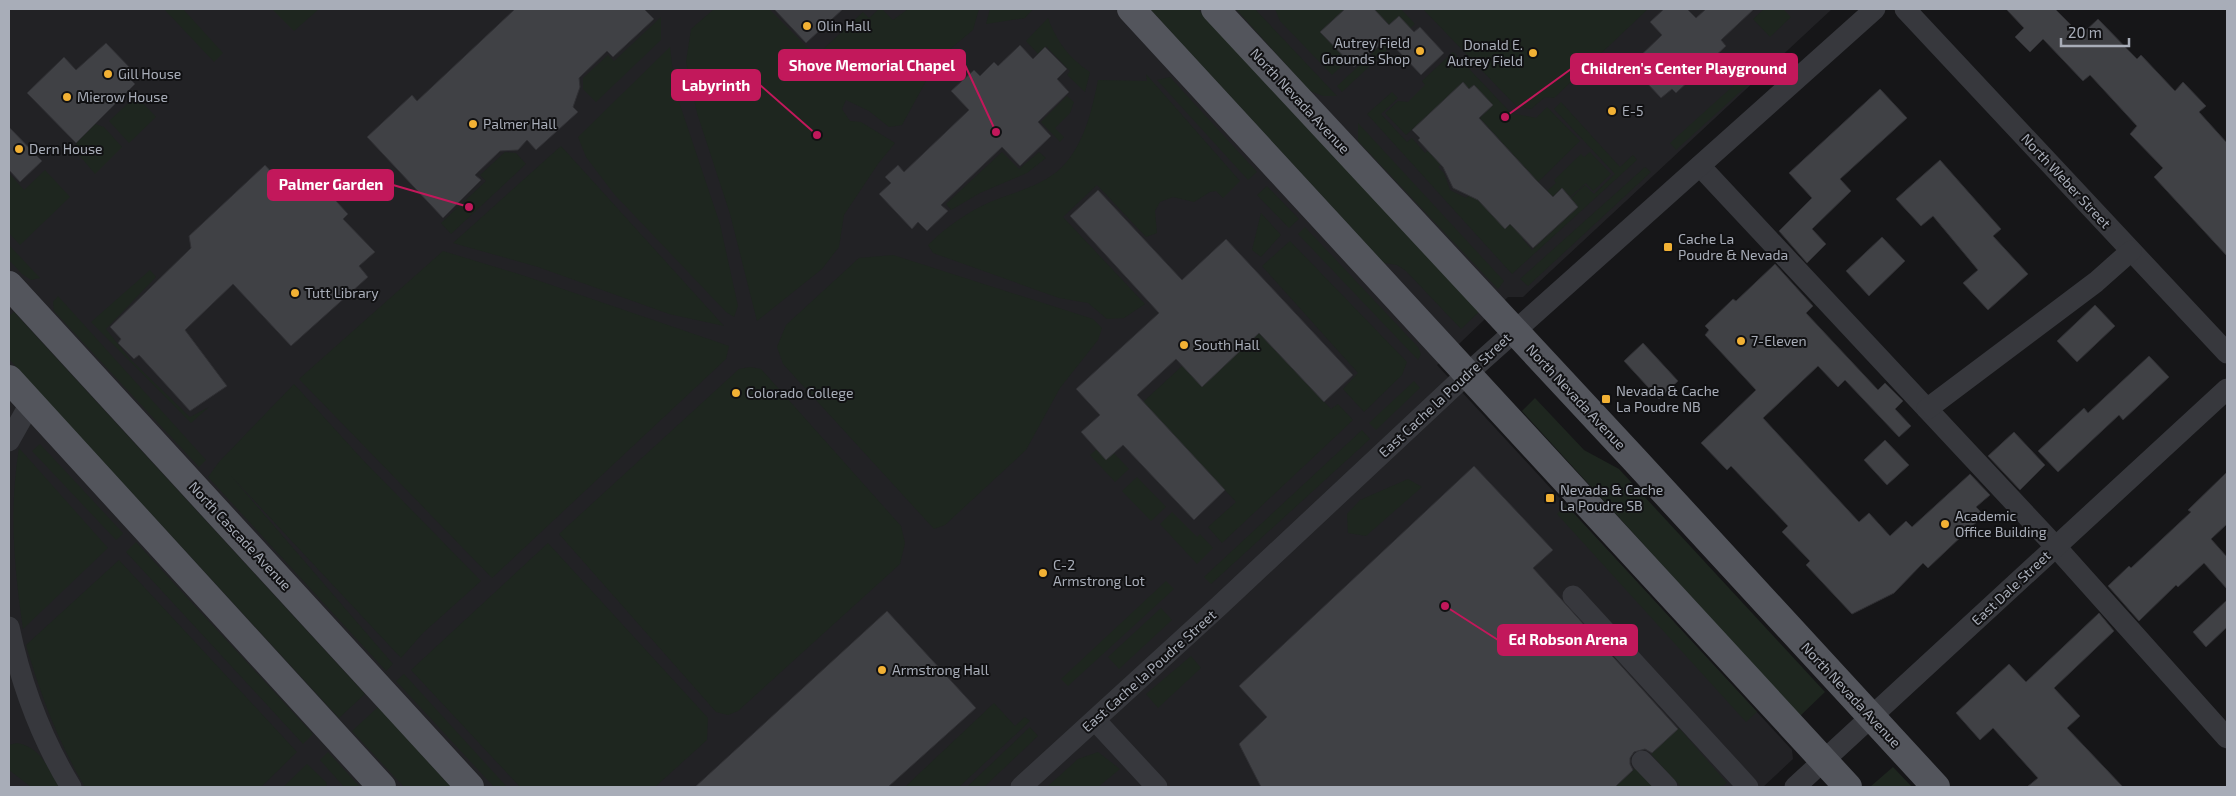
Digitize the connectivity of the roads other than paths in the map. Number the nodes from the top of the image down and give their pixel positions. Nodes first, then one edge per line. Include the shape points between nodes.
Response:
1 (1131, 9) edge
2 (1215, 9) edge
3 (1875, 9) edge
4 (1904, 9) edge
5 (1700, 166) junction
6 (2131, 251) junction
7 (9, 285) edge
8 (1515, 331) junction
9 (2227, 352) edge
10 (1468, 374) junction
11 (9, 379) edge
12 (2227, 389) edge
13 (31, 402) junction
14 (1927, 409) junction
15 (10, 438) edge
16 (2056, 547) junction
17 (1572, 596) dead end
18 (9, 627) edge
19 (1871, 717) junction
20 (1095, 720) junction
21 (2227, 738) edge
22 (1642, 761) dead end
23 (1823, 761) junction
24 (71, 787) edge
25 (382, 787) edge
26 (470, 787) edge
27 (1021, 787) edge
28 (1158, 787) edge
29 (1666, 787) edge
30 (1748, 787) edge
31 (1795, 787) edge
32 (1848, 787) edge
33 (1936, 787) edge

1 - 10 main road
2 - 8 main road, North Nevada Avenue
3 - 5 street, East Cache la Poudre Street
4 - 6 street, North Weber Street
5 - 8 street, East Cache la Poudre Street
5 - 14 street
6 - 9 street, North Weber Street
6 - 14 street via 2096,282
7 - 26 main road, North Cascade Avenue
8 - 10 street, East Cache la Poudre Street
8 - 19 main road, North Nevada Avenue
10 - 20 street, East Cache la Poudre Street
10 - 23 main road
11 - 13 main road
12 - 16 street, East Dale Street
13 - 15 street
13 - 25 main road
14 - 16 street
16 - 19 street, East Dale Street
16 - 21 street
17 - 30 street
18 - 24 street via 37,722
19 - 23 street, East Dale Street
19 - 33 main road, North Nevada Avenue
20 - 27 street, East Cache la Poudre Street
20 - 28 street
22 - 29 street
23 - 31 street, East Dale Street
23 - 32 main road

